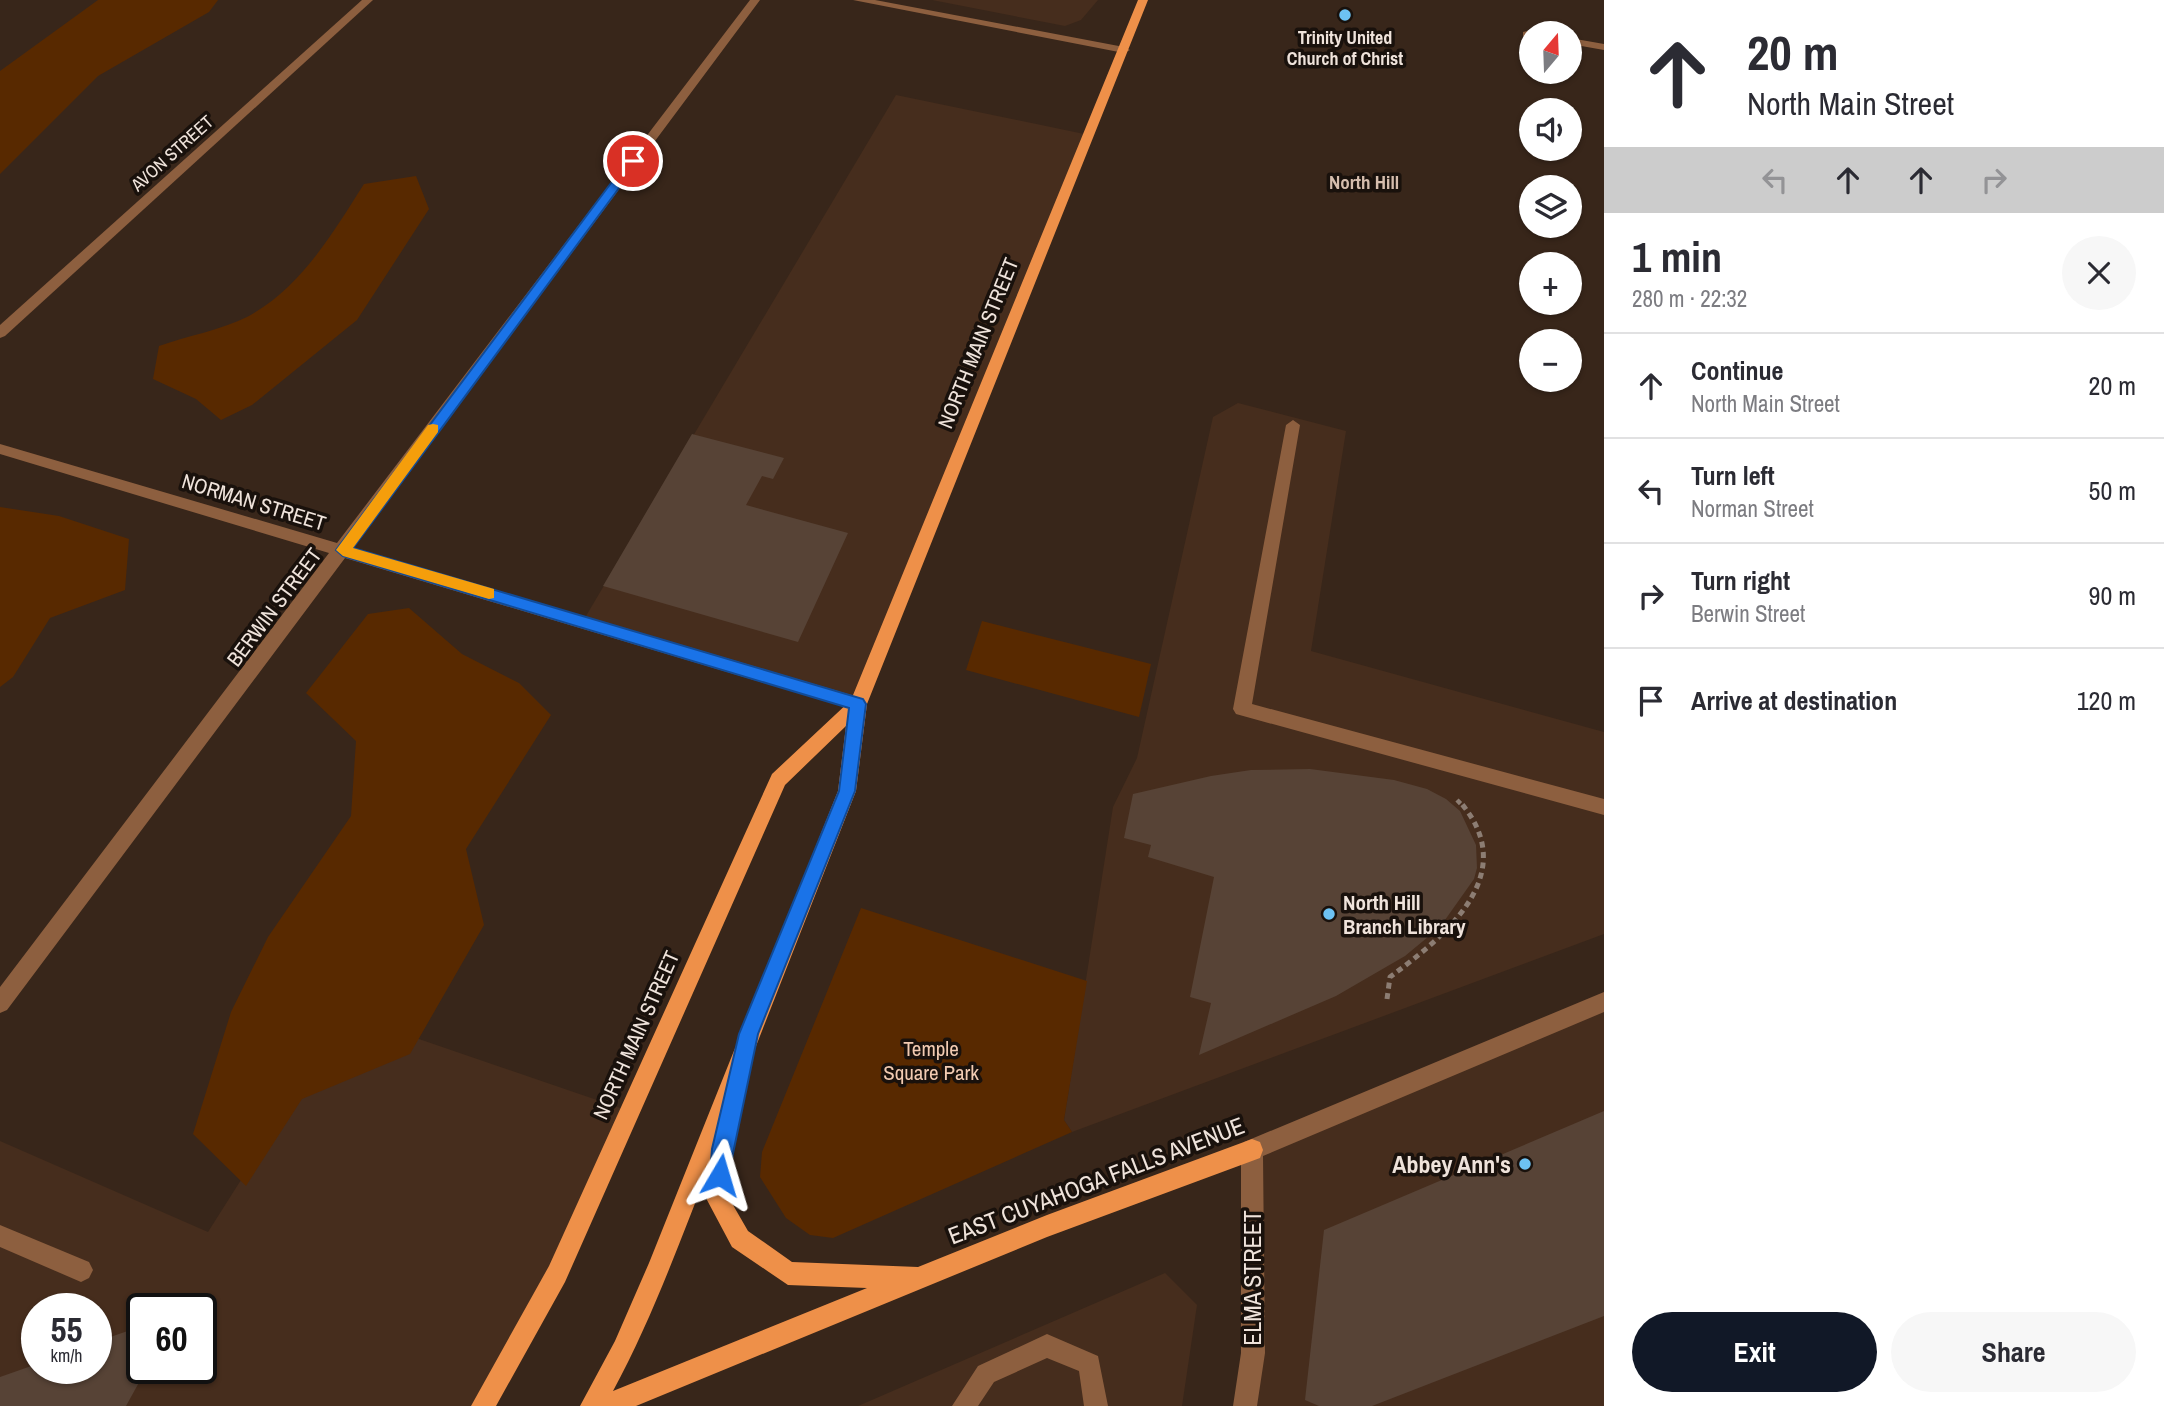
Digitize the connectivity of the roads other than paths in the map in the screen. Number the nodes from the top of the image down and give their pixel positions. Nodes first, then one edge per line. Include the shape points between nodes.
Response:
1 (368, 0) edge
2 (755, 0) edge
3 (858, 0) edge
4 (932, 0) edge
5 (1143, 0) edge
6 (925, 12) junction
7 (1582, 43) edge
8 (1604, 47) edge
9 (1124, 50) junction
10 (0, 332) edge
11 (1293, 425) dead end
12 (0, 449) edge
13 (343, 550) junction
14 (858, 704) junction
15 (1604, 807) edge
16 (1604, 1002) edge
17 (0, 1003) edge
18 (749, 1034) junction
19 (1252, 1150) junction
20 (0, 1237) edge
21 (80, 1270) dead end
22 (923, 1278) junction
23 (483, 1406) edge
24 (592, 1406) edge
25 (606, 1406) edge
26 (964, 1406) edge
27 (1096, 1406) edge
28 (1245, 1406) edge

1 - 10 street, AVON STREET
2 - 13 street, BERWIN STREET
3 - 6 street
4 - 6 street
5 - 9 main road, NORTH MAIN STREET
6 - 9 street
7 - 8 street
9 - 14 main road, NORTH MAIN STREET
11 - 15 street via 1242,709
12 - 13 street, NORMAN STREET
13 - 14 street, NORMAN STREET
13 - 17 street, BERWIN STREET
14 - 18 main road, NORTH MAIN STREET via 847,791
14 - 23 main road, NORTH MAIN STREET via 778,780 556,1274
16 - 19 street, EAST CUYAHOGA FALLS AVENUE
18 - 22 main road via 722,1149 718,1200 740,1239 788,1273
18 - 24 main road, NORTH MAIN STREET via 658,1268
19 - 22 main road, EAST CUYAHOGA FALLS AVENUE via 1047,1226
19 - 28 street, ELMA STREET via 1253,1353
20 - 21 street
22 - 25 main road, EAST CUYAHOGA FALLS AVENUE
26 - 27 street via 986,1374 1047,1346 1090,1364

